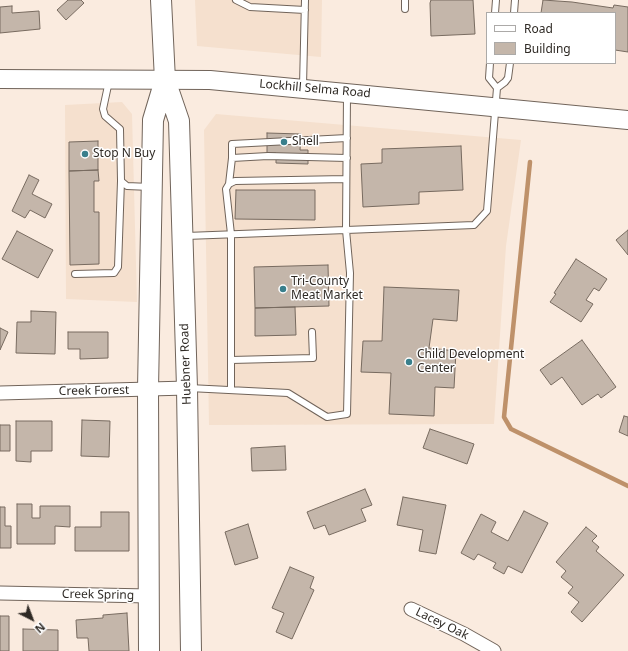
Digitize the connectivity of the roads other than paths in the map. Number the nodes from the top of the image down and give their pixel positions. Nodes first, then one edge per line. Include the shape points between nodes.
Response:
1 (161, 0) edge
2 (236, 0) edge
3 (305, 0) edge
4 (405, 0) edge
5 (496, 0) edge
6 (515, 0) edge
7 (405, 9) dead end
8 (305, 10) junction
9 (495, 12) edge
10 (514, 12) edge
11 (490, 64) edge
12 (510, 64) edge
13 (0, 79) edge
14 (109, 80) junction
15 (165, 80) junction
16 (303, 88) junction
17 (497, 88) junction
18 (347, 92) junction
19 (495, 107) junction
20 (628, 120) edge
21 (347, 138) junction
22 (232, 158) junction
23 (347, 158) junction
24 (346, 179) junction
25 (121, 181) junction
26 (229, 184) junction
27 (151, 188) junction
28 (346, 230) junction
29 (231, 234) junction
30 (182, 236) junction
31 (75, 274) dead end
32 (312, 332) dead end
33 (231, 360) junction
34 (187, 388) junction
35 (148, 390) junction
36 (231, 390) junction
37 (0, 393) edge
38 (0, 593) edge
39 (149, 596) junction
40 (411, 609) dead end
41 (149, 651) edge
42 (191, 651) edge
43 (494, 651) edge

1 - 15 main road, Huebner Road
2 - 8 lane via 250,7
3 - 8 lane
4 - 7 lane
5 - 9 lane
6 - 10 lane
8 - 16 lane
11 - 17 lane via 489,78
12 - 17 lane via 508,78
13 - 14 main road, Lockhill Selma Road
14 - 15 main road, Lockhill Selma Road
14 - 25 lane via 102,109 105,116 120,129
15 - 16 main road, Lockhill Selma Road via 210,80
15 - 27 main road, Huebner Road via 153,120
15 - 30 main road, Huebner Road via 179,121
16 - 18 main road, Lockhill Selma Road
17 - 19 lane
18 - 19 main road, Lockhill Selma Road
18 - 21 lane
19 - 20 main road, Lockhill Selma Road
19 - 28 lane via 487,211 474,225
21 - 22 lane via 232,144
21 - 23 lane
22 - 23 lane
22 - 26 lane
23 - 24 lane
24 - 26 lane via 235,181
24 - 28 lane
25 - 27 lane via 127,186
25 - 31 lane via 118,267 114,273
26 - 29 lane via 226,189
27 - 35 main road, Huebner Road
28 - 29 lane
28 - 36 lane via 350,273 347,414 327,417 288,393
29 - 30 lane
29 - 33 lane
30 - 34 main road, Huebner Road
32 - 33 lane via 313,358
33 - 36 lane
34 - 35 street, Creek Forest
34 - 36 lane
34 - 42 main road, Huebner Road
35 - 37 street, Creek Forest
35 - 39 main road, Huebner Road
38 - 39 street, Creek Spring
39 - 41 main road, Huebner Road
40 - 43 street, Lacey Oak

